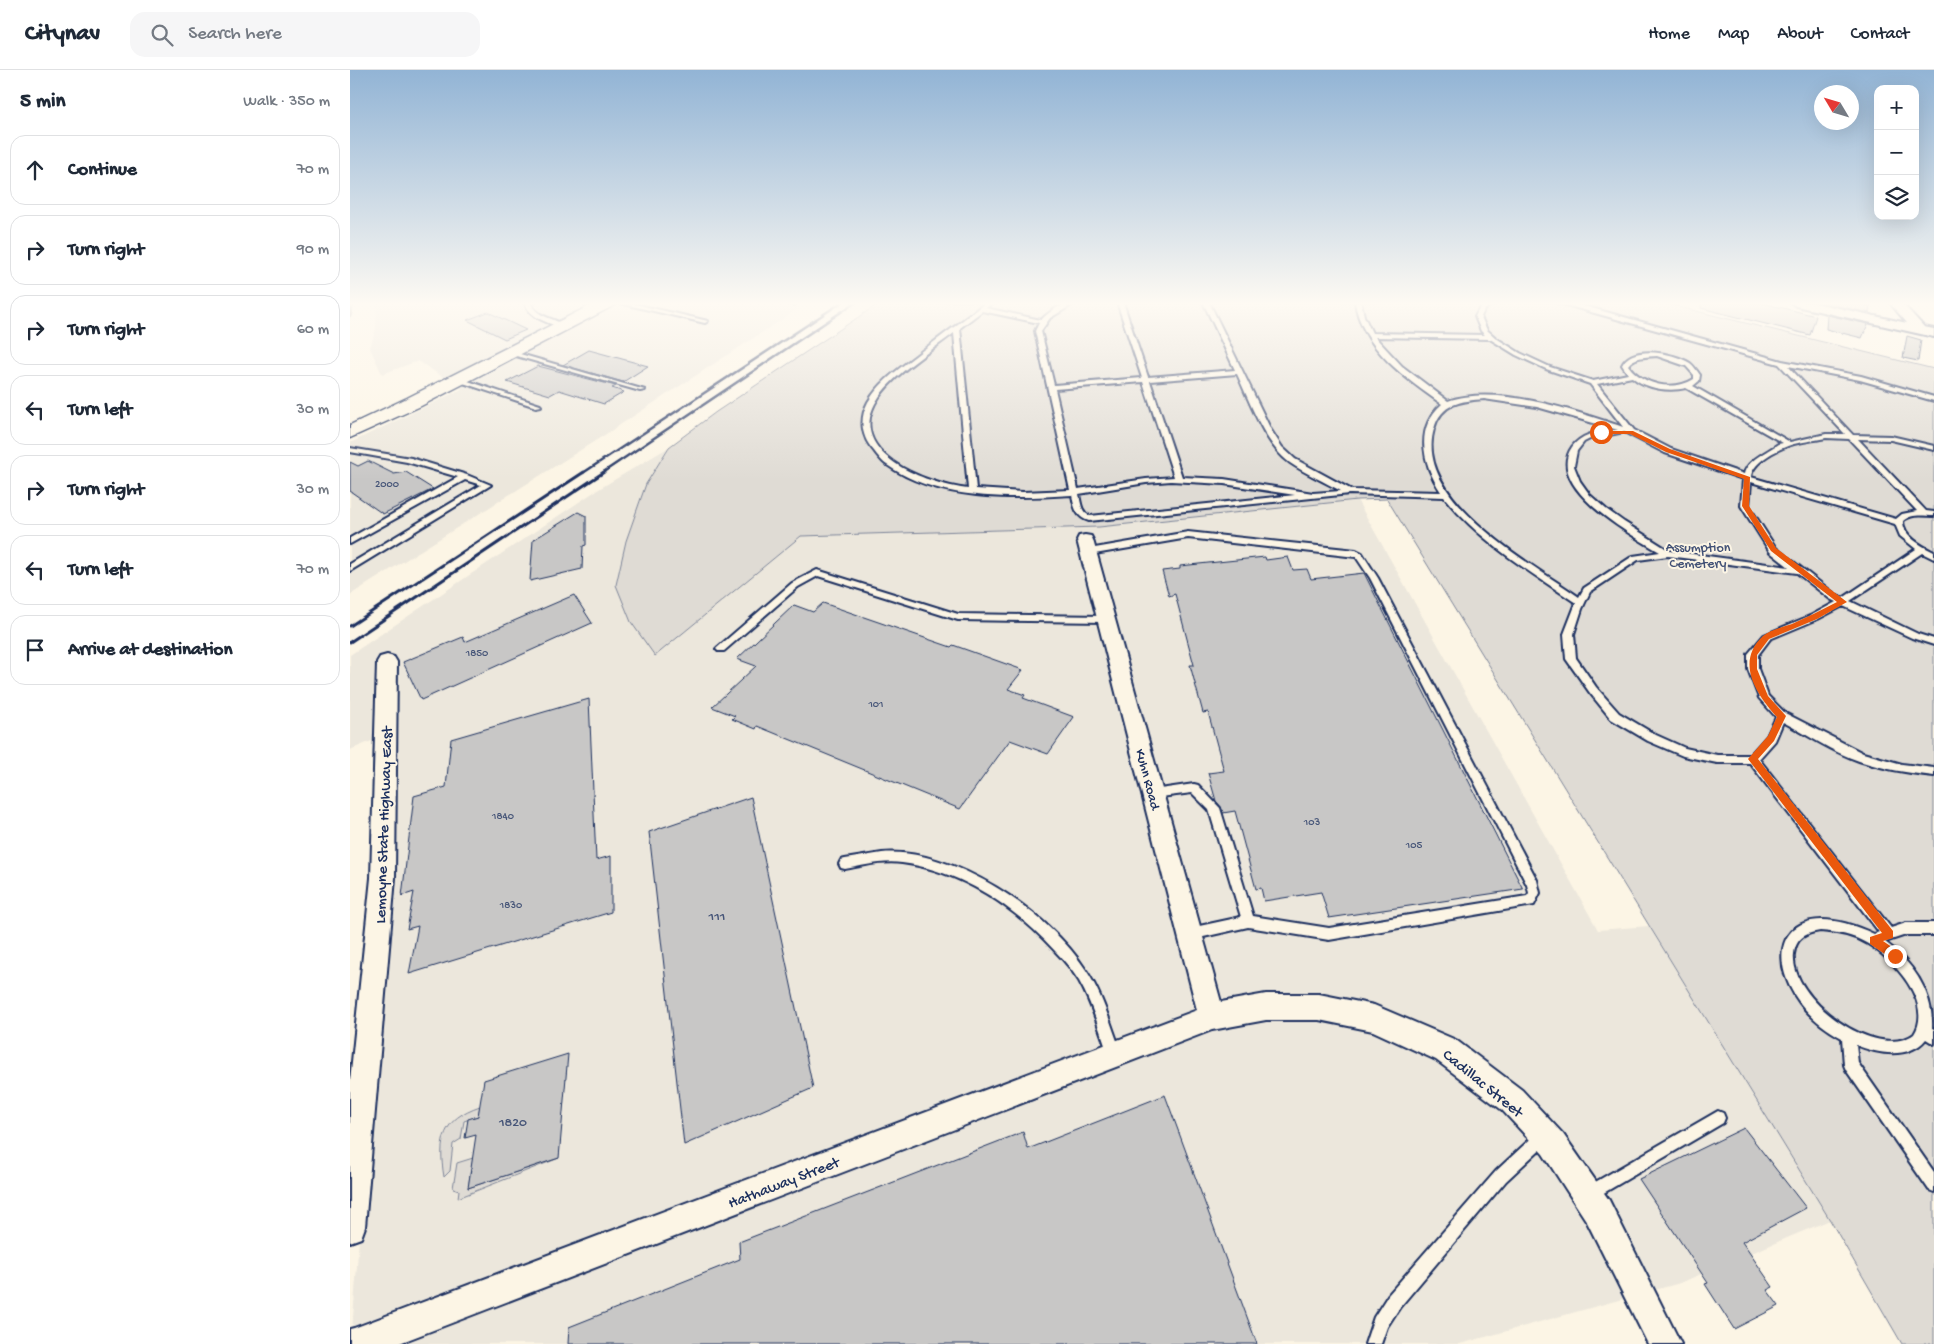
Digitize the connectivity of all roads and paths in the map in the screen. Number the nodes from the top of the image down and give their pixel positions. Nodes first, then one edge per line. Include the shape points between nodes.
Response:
1 (495, 361) edge
2 (541, 361) edge
3 (913, 361) edge
4 (960, 361) edge
5 (1045, 361) edge
6 (1140, 361) edge
7 (1234, 361) edge
8 (1394, 361) edge
9 (1534, 361) edge
10 (1626, 361) edge
11 (1682, 361) edge
12 (1774, 361) edge
13 (1780, 363) junction
14 (1239, 372) junction
15 (1633, 376) junction
16 (1146, 379) junction
17 (459, 380) junction
18 (1593, 382) junction
19 (1688, 386) junction
20 (1051, 387) junction
21 (642, 390) dead end
22 (1934, 399) edge
23 (1447, 404) junction
24 (538, 406) dead end
25 (350, 432) edge
26 (1631, 432) junction
27 (1851, 437) junction
28 (1789, 444) junction
29 (1934, 448) edge
30 (350, 450) edge
31 (464, 477) junction
32 (1747, 478) junction
33 (1179, 479) junction
34 (972, 490) junction
35 (1075, 492) junction
36 (1350, 492) junction
37 (1447, 495) junction
38 (1314, 496) junction
39 (1923, 512) junction
40 (1934, 514) edge
41 (1898, 522) junction
42 (350, 528) edge
43 (360, 535) junction
44 (350, 541) edge
45 (1087, 546) joint
46 (1921, 550) junction
47 (1668, 553) junction
48 (1934, 556) edge
49 (350, 568) edge
50 (1800, 571) junction
51 (1580, 602) junction
52 (1843, 602) junction
53 (1106, 619) junction
54 (1934, 642) edge
55 (721, 650) dead end
56 (388, 662) dead end
57 (1782, 716) junction
58 (1753, 759) junction
59 (1934, 772) edge
60 (1152, 794) junction
61 (845, 864) dead end
62 (1248, 921) junction
63 (1934, 929) edge
64 (1190, 934) junction
65 (1889, 935) junction
66 (1873, 940) junction
67 (1212, 1017) junction
68 (1929, 1034) edge
69 (1848, 1035) junction
70 (1115, 1054) junction
71 (1718, 1118) dead end
72 (1544, 1135) junction
73 (1934, 1185) edge
74 (1587, 1195) junction
75 (350, 1227) edge
76 (354, 1344) edge
77 (1373, 1344) edge
78 (1665, 1344) edge

1 - 17 street
2 - 21 lane
3 - 34 lane via 888,381 867,410 865,427 869,440 879,456 912,477 939,486
4 - 34 lane
5 - 20 lane
6 - 16 lane
7 - 14 lane
8 - 23 lane via 1414,381
9 - 18 lane
10 - 15 lane
11 - 19 lane via 1698,375 1697,380
12 - 13 lane
13 - 22 lane via 1861,378
13 - 27 lane
14 - 16 lane
14 - 36 lane via 1279,448 1292,460
15 - 18 lane
15 - 19 lane via 1658,386
16 - 20 lane
16 - 33 lane
17 - 24 lane
17 - 25 street
18 - 26 lane
19 - 28 lane
20 - 35 lane
23 - 26 lane via 1464,398 1512,400 1586,417
23 - 37 lane via 1435,416 1429,432 1428,452
26 - 32 lane via 1668,451
26 - 47 lane via 1601,432 1584,440 1570,459 1571,472 1582,489 1608,515
27 - 28 lane via 1826,436
27 - 29 lane via 1891,438
27 - 39 lane
28 - 32 lane via 1753,464
30 - 31 lane via 408,460
31 - 43 lane
31 - 49 lane via 487,485
32 - 41 lane
32 - 50 lane via 1746,506 1773,550
33 - 35 lane via 1134,482
33 - 38 lane
34 - 35 lane via 1015,495
35 - 38 lane via 1079,510 1089,519
36 - 37 lane
36 - 38 lane
37 - 51 lane via 1478,529
39 - 40 lane
39 - 41 lane via 1904,516
41 - 46 lane via 1902,536
42 - 43 lane
43 - 44 lane
45 - 53 street, Kuhn Road
45 - 62 lane via 1188,535 1359,555 1379,587 1535,893 1530,901 1329,934
46 - 48 lane
46 - 52 lane
47 - 50 lane
47 - 51 lane via 1636,558 1587,590
50 - 52 lane
51 - 58 lane via 1569,634 1571,659 1615,716 1683,752 1717,759
52 - 54 lane
52 - 57 lane via 1767,637 1754,654 1753,669 1764,698
53 - 55 lane via 958,616 817,573 795,584
53 - 60 street, Kuhn Road
56 - 75 street, Lemoyne State Highway East via 383,878
57 - 58 lane via 1771,738
57 - 59 lane via 1860,757
58 - 65 lane
60 - 62 lane via 1194,788 1214,808
60 - 64 street, Kuhn Road
61 - 70 lane via 900,858 950,871 1012,902 1068,955 1084,979
62 - 64 lane
63 - 65 lane via 1906,929
64 - 67 street, Kuhn Road
65 - 66 lane
66 - 68 lane via 1913,974 1925,995
66 - 69 lane via 1846,929 1815,926 1801,930 1791,940 1786,953 1788,970 1809,1005
67 - 70 street, Hathaway Street
67 - 72 street, Cadillac Street via 1266,1006 1319,1007 1374,1018 1446,1050 1512,1100
68 - 69 lane via 1895,1047 1872,1044
69 - 73 lane via 1851,1065
70 - 76 street, Hathaway Street
71 - 74 lane
72 - 74 street, Cadillac Street
72 - 77 lane via 1501,1176 1394,1301 1380,1323
74 - 78 street, Cadillac Street

